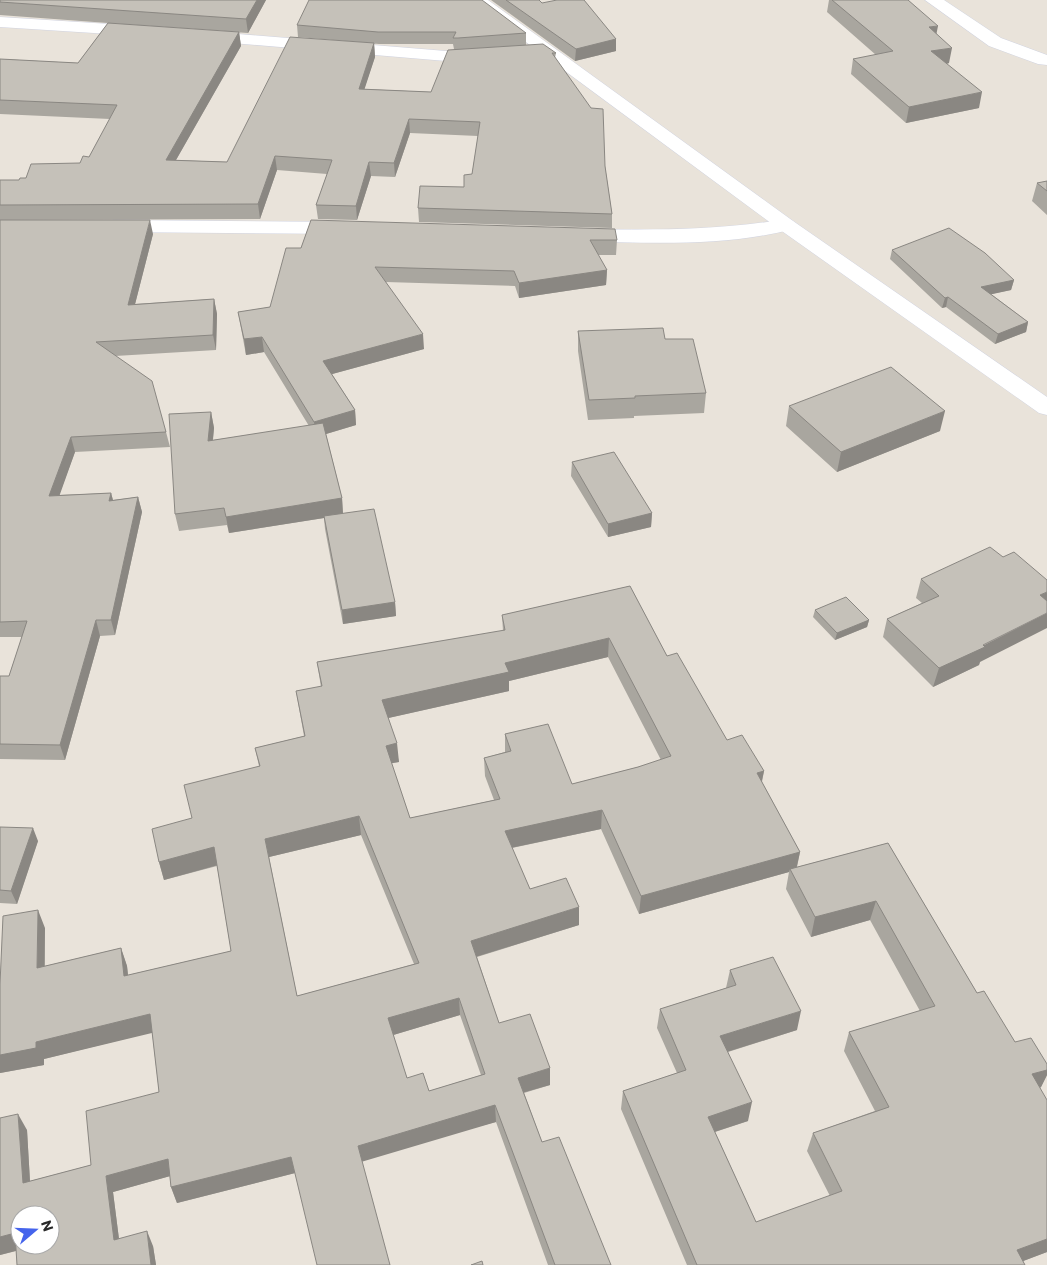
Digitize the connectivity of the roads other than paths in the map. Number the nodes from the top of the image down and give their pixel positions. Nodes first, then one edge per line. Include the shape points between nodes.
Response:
1 (477, 0) edge
2 (933, 0) edge
3 (0, 22) edge
4 (162, 32) edge
5 (181, 34) edge
6 (546, 50) junction
7 (517, 53) edge
8 (497, 54) edge
9 (1044, 60) dead end
10 (786, 225) junction
11 (98, 226) edge
12 (361, 228) edge
13 (560, 234) edge
14 (1047, 408) edge

1 - 6 street
2 - 9 street via 995,42
3 - 4 street
5 - 8 street via 458,57
6 - 7 street
6 - 10 street
10 - 13 street via 745,232 669,237
10 - 14 street
11 - 12 street

